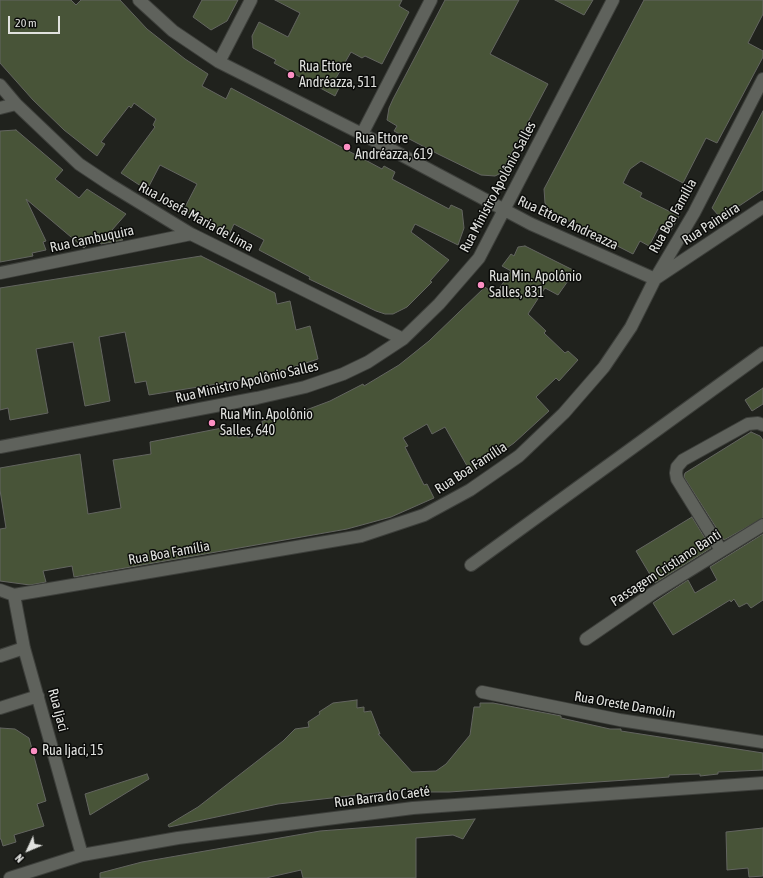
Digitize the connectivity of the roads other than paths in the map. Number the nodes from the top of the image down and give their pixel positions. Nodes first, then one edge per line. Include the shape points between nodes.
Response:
1 (139, 0) edge
2 (251, 0) edge
3 (431, 0) edge
4 (613, 0) edge
5 (219, 62) junction
6 (763, 79) edge
7 (0, 85) edge
8 (16, 104) junction
9 (0, 108) edge
10 (362, 134) junction
11 (763, 207) edge
12 (504, 210) junction
13 (191, 234) junction
14 (0, 273) edge
15 (654, 279) junction
16 (403, 339) junction
17 (763, 353) edge
18 (763, 425) edge
19 (0, 447) edge
20 (763, 525) edge
21 (721, 550) junction
22 (471, 565) dead end
23 (0, 590) edge
24 (14, 595) junction
25 (586, 639) dead end
26 (24, 648) junction
27 (0, 656) edge
28 (482, 692) dead end
29 (38, 696) junction
30 (0, 708) edge
31 (763, 742) edge
32 (763, 783) edge
33 (82, 855) junction
34 (10, 878) edge

1 - 5 street, Rua Ettore Andreazza via 173,31
2 - 5 street
3 - 10 street
4 - 12 street, Rua Ministro Apolônio Salles
5 - 10 street, Rua Ettore Andreazza
6 - 15 street, Rua Boa Família via 694,213
7 - 8 street, Rua Josefa Maria de Lima
8 - 9 street
8 - 13 street, Rua Josefa Maria de Lima via 79,164
10 - 12 street, Rua Ettore Andreazza
11 - 15 street, Rua Paineira
12 - 15 street, Rua Ettore Andreazza
12 - 16 street, Rua Ministro Apolônio Salles via 479,258 439,304
13 - 14 street, Rua Cambuquira
13 - 16 street, Rua Josefa Maria de Lima
15 - 24 street, Rua Boa Família via 631,327 604,367 564,413 519,456 470,490 424,515 361,536
16 - 19 street, Rua Ministro Apolônio Salles via 368,362 305,387
17 - 22 street
18 - 21 street via 748,424 683,460 677,467 677,479
20 - 21 street, Passagem Cristiano Banti
21 - 25 street, Passagem Cristiano Banti
23 - 24 street, Rua Boa Família
24 - 26 street, Rua Ijaci
26 - 27 street
26 - 29 street, Rua Ijaci
28 - 31 street, Rua Oreste Damolin via 620,720
29 - 30 street
29 - 33 street, Rua Ijaci
32 - 33 street, Rua Barra do Caeté via 413,808 178,838
33 - 34 street, Rua Barra do Caeté

